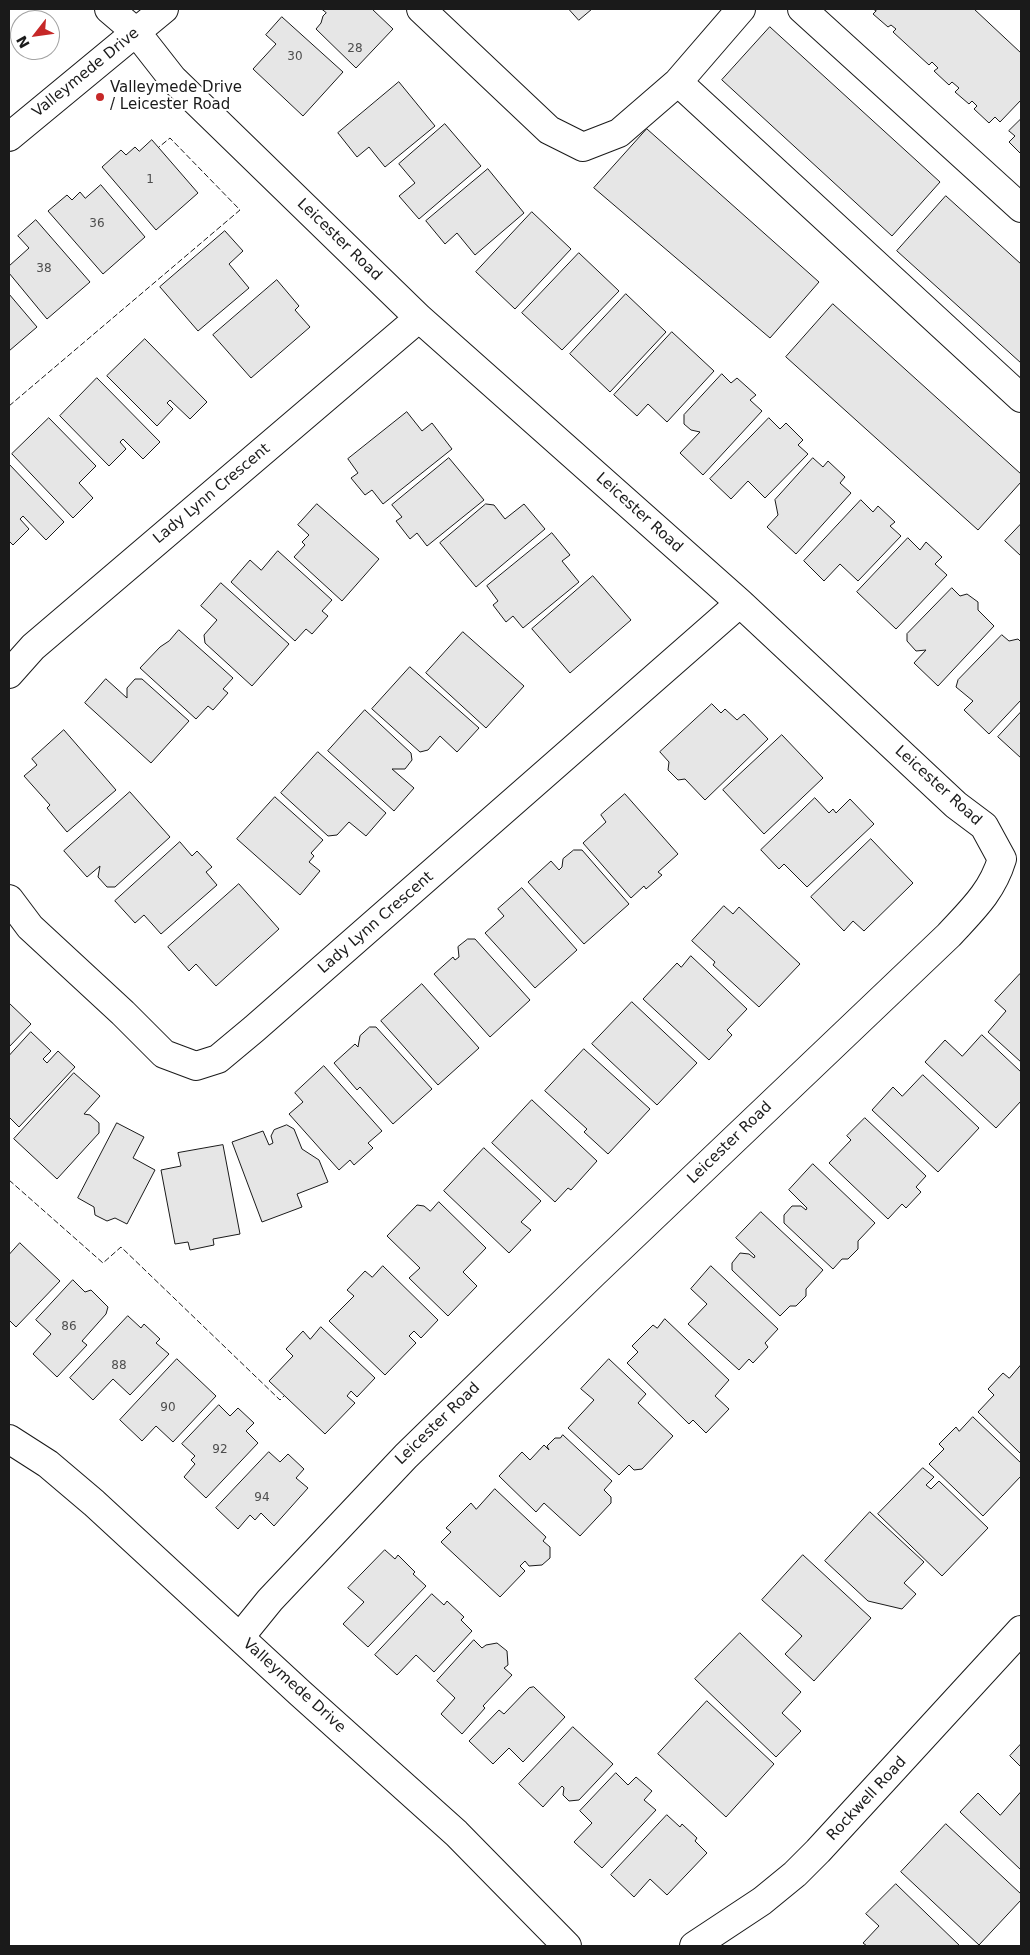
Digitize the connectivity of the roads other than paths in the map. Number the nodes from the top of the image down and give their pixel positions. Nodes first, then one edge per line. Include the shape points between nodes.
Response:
1 (109, 9) edge
2 (164, 9) edge
3 (421, 9) edge
4 (741, 9) edge
5 (802, 9) edge
6 (136, 32) junction
7 (678, 82) junction
8 (9, 137) edge
9 (1021, 208) edge
10 (420, 318) junction
11 (1021, 398) edge
12 (740, 603) junction
13 (9, 674) edge
14 (9, 899) edge
15 (9, 1439) edge
16 (1021, 1630) edge
17 (240, 1637) junction
18 (567, 1946) edge
19 (694, 1946) edge

1 - 6 street, Leicester Road
2 - 6 street, Valleymede Drive
3 - 7 street via 549,130 583,147 619,133
4 - 7 street
5 - 9 street
6 - 8 street, Valleymede Drive
6 - 10 street, Leicester Road via 172,78
7 - 11 street
10 - 12 street, Leicester Road
10 - 13 street, Lady Lynn Crescent via 33,647
12 - 14 street, Lady Lynn Crescent via 218,1059 196,1066 164,1054 30,927
12 - 17 street, Leicester Road via 956,805 984,826 1002,859 997,877 950,935 406,1456 270,1600
15 - 17 street, Valleymede Drive via 54,1470
16 - 19 street, Rockwell Road via 795,1874 762,1901
17 - 18 street, Valleymede Drive via 456,1833

